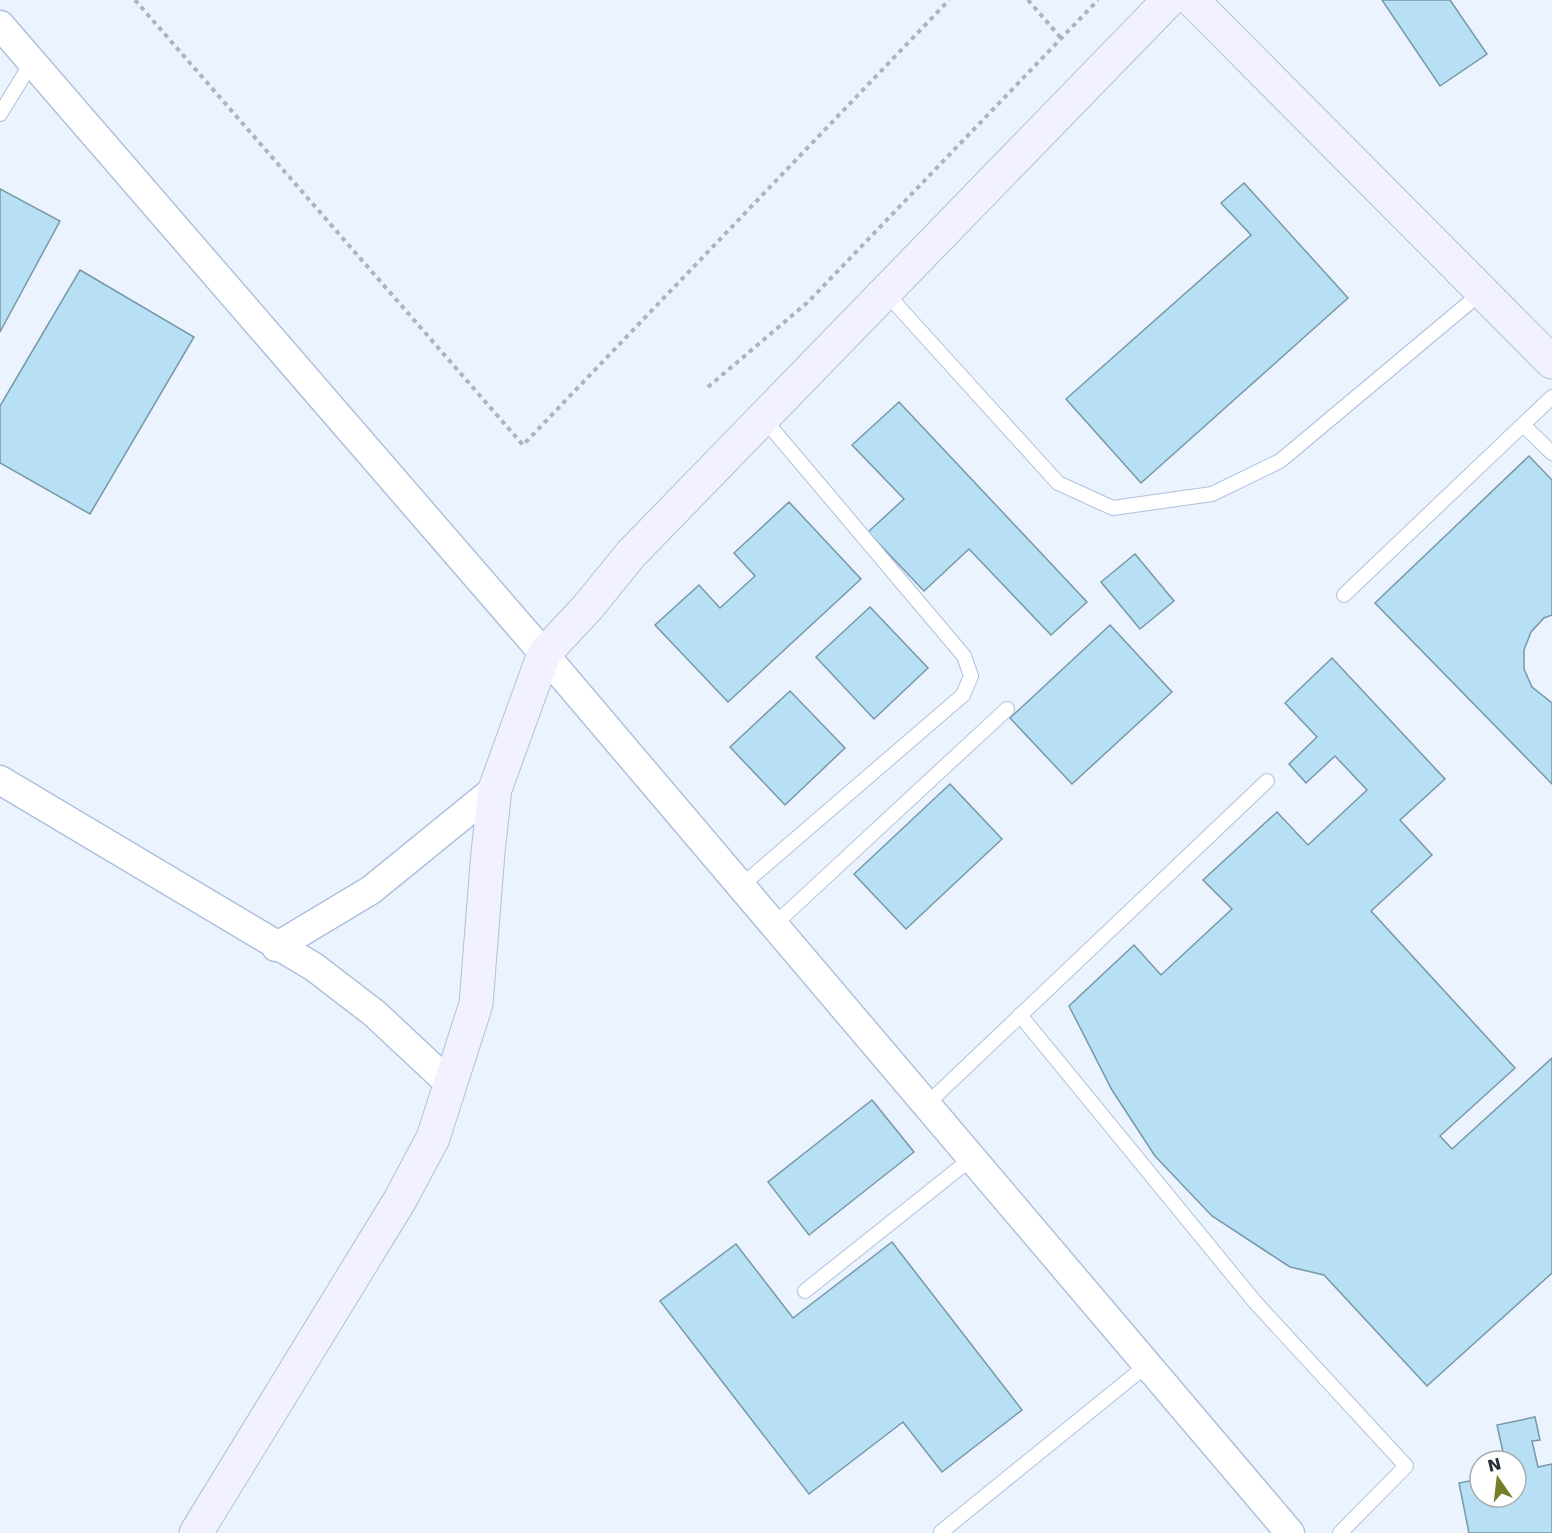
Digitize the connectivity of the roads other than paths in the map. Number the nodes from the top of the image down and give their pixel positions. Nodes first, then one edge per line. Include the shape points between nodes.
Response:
1 (1169, 0) edge
2 (1192, 0) edge
3 (0, 25) edge
4 (32, 62) junction
5 (0, 114) edge
6 (885, 292) junction
7 (1482, 292) junction
8 (1552, 362) edge
9 (1552, 397) edge
10 (763, 418) junction
11 (1523, 425) junction
12 (1552, 453) edge
13 (1344, 595) dead end
14 (544, 654) junction
15 (1007, 709) dead end
16 (0, 780) edge
17 (1267, 781) dead end
18 (495, 789) junction
19 (741, 886) junction
20 (774, 925) junction
21 (276, 947) junction
22 (1020, 1015) junction
23 (451, 1085) junction
24 (926, 1105) junction
25 (972, 1158) junction
26 (805, 1291) dead end
27 (1147, 1365) junction
28 (941, 1532) edge
29 (195, 1533) edge
30 (1290, 1533) edge
31 (1340, 1533) edge

1 - 6 street
2 - 7 street
3 - 4 street
4 - 5 lane
4 - 14 street
6 - 7 lane via 1058,483 1113,508 1212,494 1280,461
6 - 10 street
7 - 8 street
9 - 11 lane
10 - 14 street via 632,554
10 - 19 lane via 964,656 971,676 963,695
11 - 12 lane
11 - 13 lane
14 - 18 street
14 - 19 street
15 - 20 lane
16 - 21 street
17 - 22 lane
18 - 21 street via 370,890
18 - 23 street via 476,1004
19 - 20 street
20 - 24 street
21 - 23 street via 314,967 374,1013
22 - 24 lane
22 - 31 lane via 1255,1302 1406,1466
23 - 29 street via 433,1138 400,1200
24 - 25 street
25 - 26 lane
25 - 27 street
27 - 28 lane
27 - 30 street

